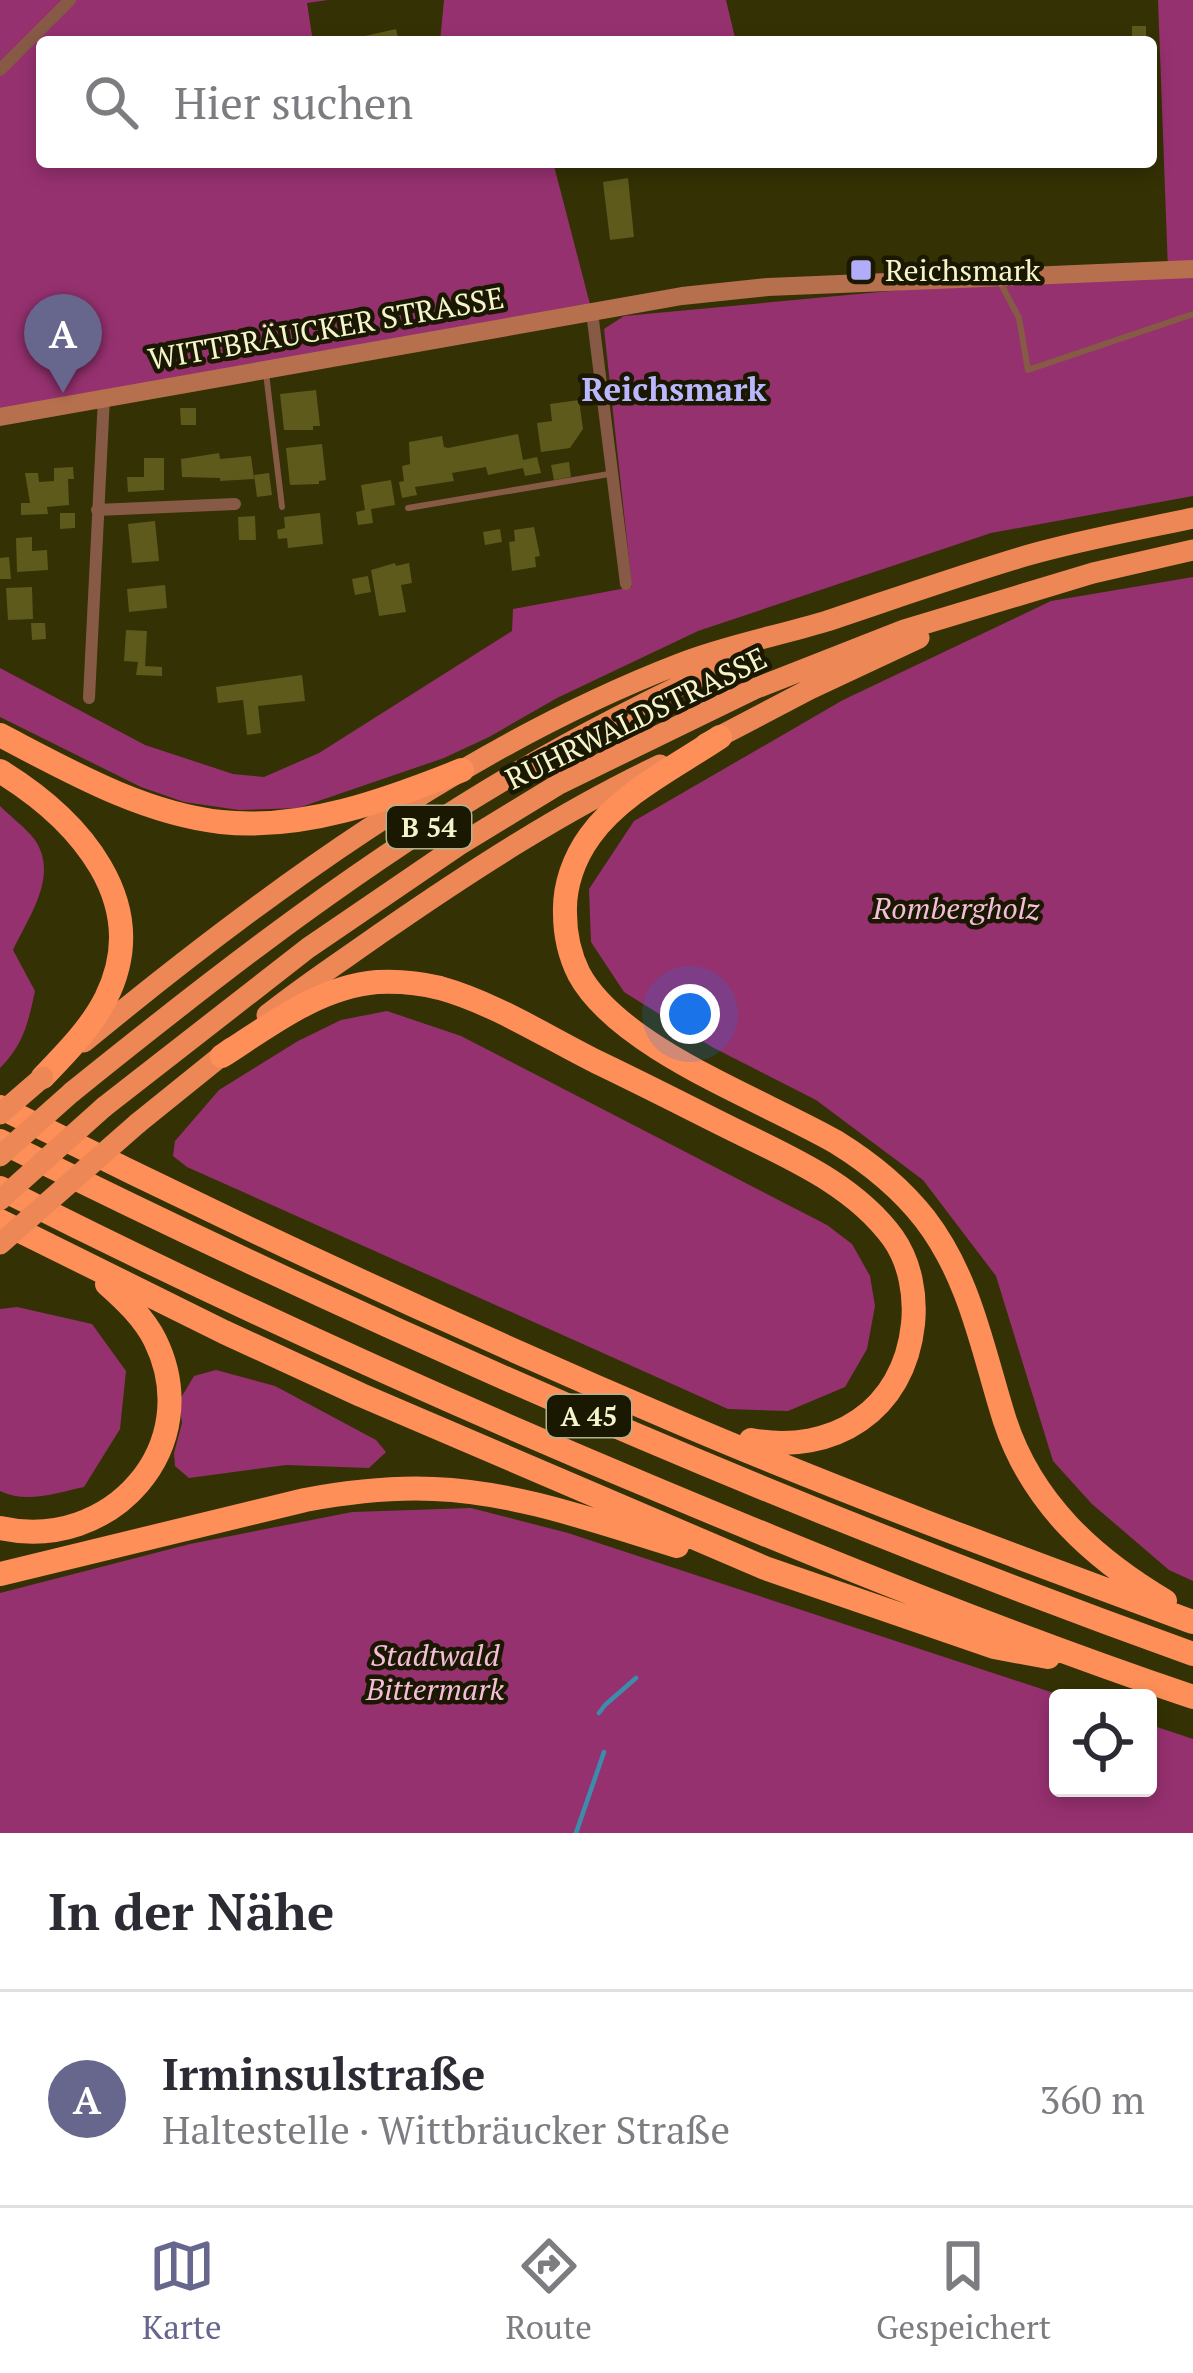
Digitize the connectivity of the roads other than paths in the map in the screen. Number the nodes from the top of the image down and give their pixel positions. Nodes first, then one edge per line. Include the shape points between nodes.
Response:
1 (70, 0) edge
2 (0, 70) edge
3 (1193, 269) edge
4 (997, 277) junction
5 (592, 312) junction
6 (1193, 314) edge
7 (265, 369) junction
8 (104, 397) junction
9 (0, 417) edge
10 (612, 473) junction
11 (235, 504) dead end
12 (282, 507) dead end
13 (408, 508) dead end
14 (97, 510) junction
15 (1193, 518) edge
16 (1193, 550) edge
17 (626, 584) dead end
18 (972, 611) junction
19 (824, 622) junction
20 (89, 698) dead end
21 (0, 735) edge
22 (720, 737) junction
23 (462, 770) junction
24 (0, 772) edge
25 (222, 1056) junction
26 (43, 1077) junction
27 (0, 1111) edge
28 (0, 1141) edge
29 (0, 1156) edge
30 (0, 1188) edge
31 (0, 1199) edge
32 (0, 1222) edge
33 (0, 1244) edge
34 (62, 1252) junction
35 (689, 1426) junction
36 (0, 1528) edge
37 (765, 1568) junction
38 (0, 1574) edge
39 (1193, 1620) edge
40 (1193, 1654) edge
41 (1111, 1669) junction
42 (1193, 1697) edge

1 - 2 street
3 - 4 main road, WITTBRÄUCKER STRASSE
4 - 5 main road, WITTBRÄUCKER STRASSE via 768,286
4 - 6 lane via 1018,317 1028,370
5 - 7 main road, WITTBRÄUCKER STRASSE
5 - 10 street
7 - 8 main road, WITTBRÄUCKER STRASSE
7 - 12 lane
8 - 9 main road, WITTBRÄUCKER STRASSE
8 - 14 street
10 - 13 lane
10 - 17 street
11 - 14 street
14 - 20 street
15 - 19 highway, B 54 via 1030,555
16 - 18 highway, RUHRWALDSTRASSE / B 54
18 - 22 highway
18 - 31 highway, RUHRWALDSTRASSE / B 54, bridge via 754,689 560,784 459,844 308,948
19 - 23 highway via 679,664
19 - 29 highway, B 54, bridge via 668,691 435,823 283,927
21 - 23 highway via 116,792 222,822 326,814
22 - 25 highway via 479,868 272,1011
22 - 39 highway via 590,835 565,904 569,953 581,977 647,1040 835,1142 895,1185 959,1276 1014,1444 1046,1501 1092,1550
23 - 26 highway via 205,946
24 - 26 highway via 78,835 119,911 122,941 107,998
25 - 33 highway, bridge
25 - 35 highway via 344,989 375,982 441,988 775,1150 852,1196 877,1217 909,1271 912,1338 894,1384 848,1429 801,1444
26 - 27 highway, bridge
27 - 35 highway via 403,1302
28 - 40 highway, A 45 via 591,1417
30 - 41 highway, A 45 via 556,1447
32 - 34 highway
34 - 36 highway via 120,1295 154,1337 168,1381 168,1421 152,1465 108,1511 51,1532
34 - 37 highway via 361,1395
35 - 39 highway
37 - 38 highway via 513,1500 392,1489 304,1500
37 - 41 highway via 994,1647
41 - 42 highway, A 45

